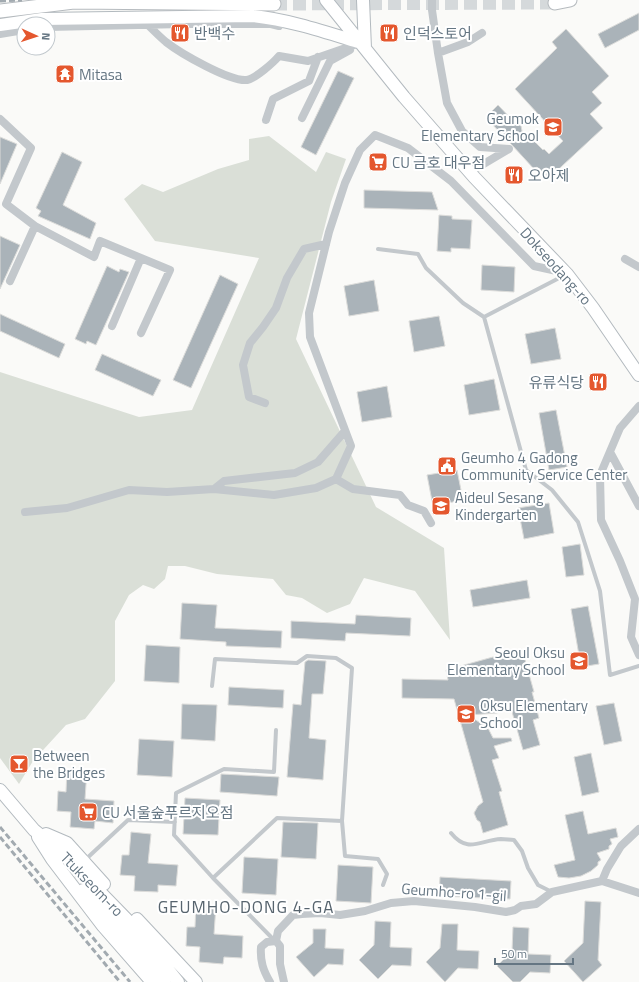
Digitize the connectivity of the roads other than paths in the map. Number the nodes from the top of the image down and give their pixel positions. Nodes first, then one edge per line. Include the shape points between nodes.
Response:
1 (326, 0) edge
2 (363, 0) edge
3 (432, 0) edge
4 (570, 0) edge
5 (555, 3) dead end
6 (274, 4) dead end
7 (0, 11) edge
8 (0, 25) edge
9 (148, 25) junction
10 (292, 25) junction
11 (56, 28) edge
12 (16, 31) edge
13 (482, 33) dead end
14 (0, 34) edge
15 (363, 46) junction
16 (438, 53) junction
17 (318, 57) junction
18 (302, 118) dead end
19 (0, 119) edge
20 (266, 120) dead end
21 (470, 172) junction
22 (35, 226) junction
23 (326, 244) junction
24 (378, 249) dead end
25 (141, 258) junction
26 (625, 259) dead end
27 (639, 268) edge
28 (567, 274) junction
29 (10, 281) dead end
30 (484, 317) junction
31 (112, 326) dead end
32 (141, 333) dead end
33 (637, 370) edge
34 (265, 403) dead end
35 (639, 406) edge
36 (345, 431) junction
37 (610, 452) junction
38 (336, 479) junction
39 (214, 489) junction
40 (639, 506) edge
41 (25, 512) dead end
42 (431, 523) dead end
43 (639, 655) edge
44 (639, 666) edge
45 (212, 686) dead end
46 (276, 730) dead end
47 (0, 790) edge
48 (342, 821) junction
49 (175, 822) junction
50 (639, 829) edge
51 (34, 830) junction
52 (451, 833) dead end
53 (52, 859) junction
54 (83, 862) junction
55 (213, 878) junction
56 (602, 881) junction
57 (384, 885) dead end
58 (552, 892) junction
59 (639, 893) edge
60 (276, 941) junction
61 (152, 982) edge
62 (164, 982) edge
63 (178, 982) edge
64 (196, 982) edge
65 (270, 982) edge
66 (284, 982) edge

1 - 15 main road, Dokseodang-ro
2 - 15 main road
3 - 16 street
4 - 5 main road
6 - 7 main road via 74,2
8 - 10 main road via 42,19 239,16 271,18
9 - 10 street
9 - 11 street
9 - 17 street via 166,43 203,65 240,79 248,80 279,56 308,61
10 - 15 main road
12 - 14 street
13 - 16 street via 468,42
15 - 17 street
15 - 18 street via 330,62
15 - 21 main road, Dokseodang-ro
16 - 21 street via 447,103 462,131 480,147 508,150
17 - 20 street via 309,81 273,99
19 - 22 street via 31,148 6,204
21 - 28 main road, Dokseodang-ro
22 - 25 street via 94,257 100,241
22 - 29 street
23 - 28 street via 345,183 360,150 375,135 408,148 451,181 534,266
23 - 34 street via 304,249 288,278 276,308 250,343 243,365 250,397
23 - 36 street via 309,313 310,337
24 - 30 lane via 418,254 426,268 463,303
25 - 31 street
25 - 32 street via 170,270
26 - 27 street
28 - 30 lane
28 - 33 main road, Dokseodang-ro
30 - 44 lane via 526,470 552,490 578,522 600,591 610,675
35 - 37 street via 620,428
36 - 38 street via 351,446
36 - 39 street via 318,462 295,473 224,481
37 - 40 street
37 - 43 street via 600,475 601,520 635,599 631,637
38 - 39 street via 316,488 274,495
38 - 42 street via 353,489 400,495 408,505 424,511
39 - 41 street via 167,492 129,490 67,508
45 - 48 lane via 215,659 296,663 307,656 336,658 352,668
46 - 49 lane via 274,772 224,769 176,793
47 - 51 main road, Ttukseom-ro
48 - 55 lane via 277,818
48 - 57 lane via 345,856 378,859 387,874
49 - 54 lane via 128,820
49 - 55 lane via 174,835
50 - 56 street via 621,846
51 - 53 main road
51 - 54 main road via 67,843
51 - 63 main road, Ttukseom-ro via 60,851 134,927
52 - 58 lane via 467,845 501,839 514,840 538,885
53 - 61 main road via 102,926
53 - 62 main road, Ttukseom-ro via 130,939
54 - 64 main road
55 - 60 lane
56 - 58 street, Geumho-ro 1-gil
56 - 59 street
58 - 60 street, Geumho-ro 1-gil via 536,904 520,906 506,912 475,906 414,901 391,902 365,911 340,915 293,915 278,931
60 - 65 street via 267,942 261,947 262,965
60 - 66 street via 280,946

